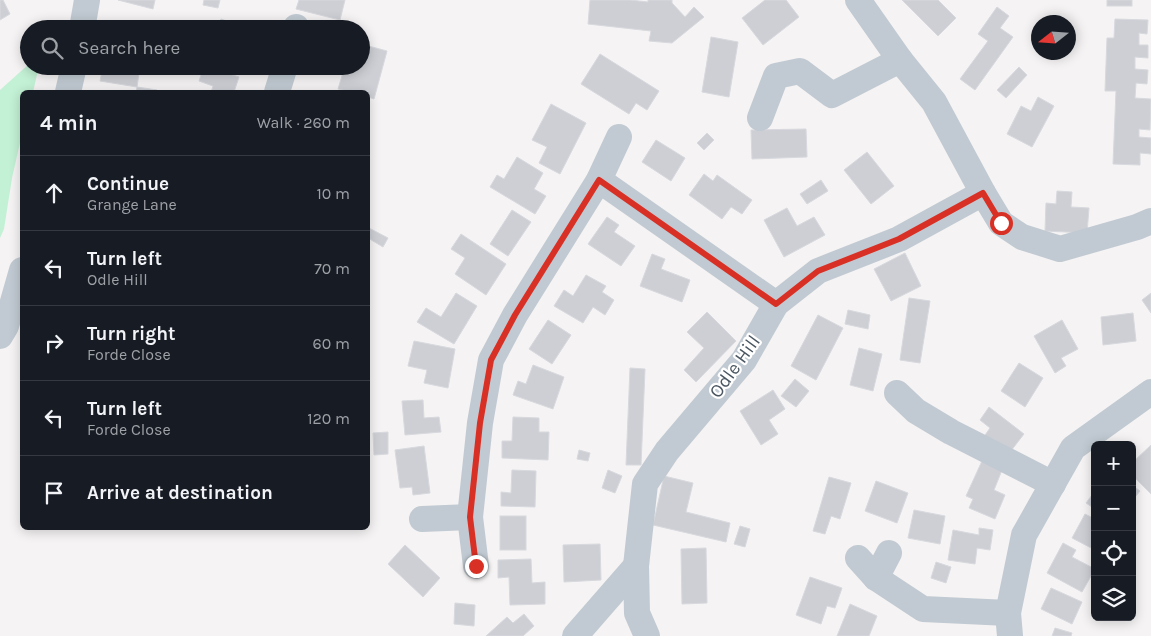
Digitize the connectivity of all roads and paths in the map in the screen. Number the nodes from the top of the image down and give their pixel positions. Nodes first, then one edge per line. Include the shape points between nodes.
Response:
1 (87, 0) edge
2 (858, 0) edge
3 (84, 20) edge
4 (900, 60) junction
5 (72, 75) edge
6 (282, 75) edge
7 (68, 90) edge
8 (278, 90) edge
9 (760, 118) dead end
10 (619, 137) dead end
11 (599, 180) junction
12 (983, 193) junction
13 (1151, 221) edge
14 (20, 277) edge
15 (776, 304) junction
16 (0, 336) edge
17 (1151, 392) edge
18 (897, 393) dead end
19 (1054, 484) junction
20 (470, 517) junction
21 (422, 519) dead end
22 (889, 553) dead end
23 (858, 558) dead end
24 (476, 566) dead end
25 (636, 566) junction
26 (876, 578) junction
27 (1009, 624) edge
28 (575, 636) edge
29 (647, 636) edge

1 - 3 street
2 - 4 street
4 - 9 street via 832,95 800,71 776,76
4 - 12 street via 934,102
5 - 7 street
6 - 8 street
10 - 11 street
11 - 15 street
11 - 20 street via 515,315 491,360 480,423
12 - 13 street via 1001,223 1022,237 1060,249
12 - 15 street, Odle Hill via 899,239 818,271
14 - 16 street
15 - 25 street, Odle Hill via 744,360 666,451 645,484
17 - 19 street via 1073,448
18 - 19 street via 916,411 951,432
19 - 27 street via 1024,535
20 - 21 street
20 - 24 street
22 - 26 street
23 - 26 street
25 - 28 street
25 - 29 street, Odle Hill via 637,614
26 - 27 street via 923,609

